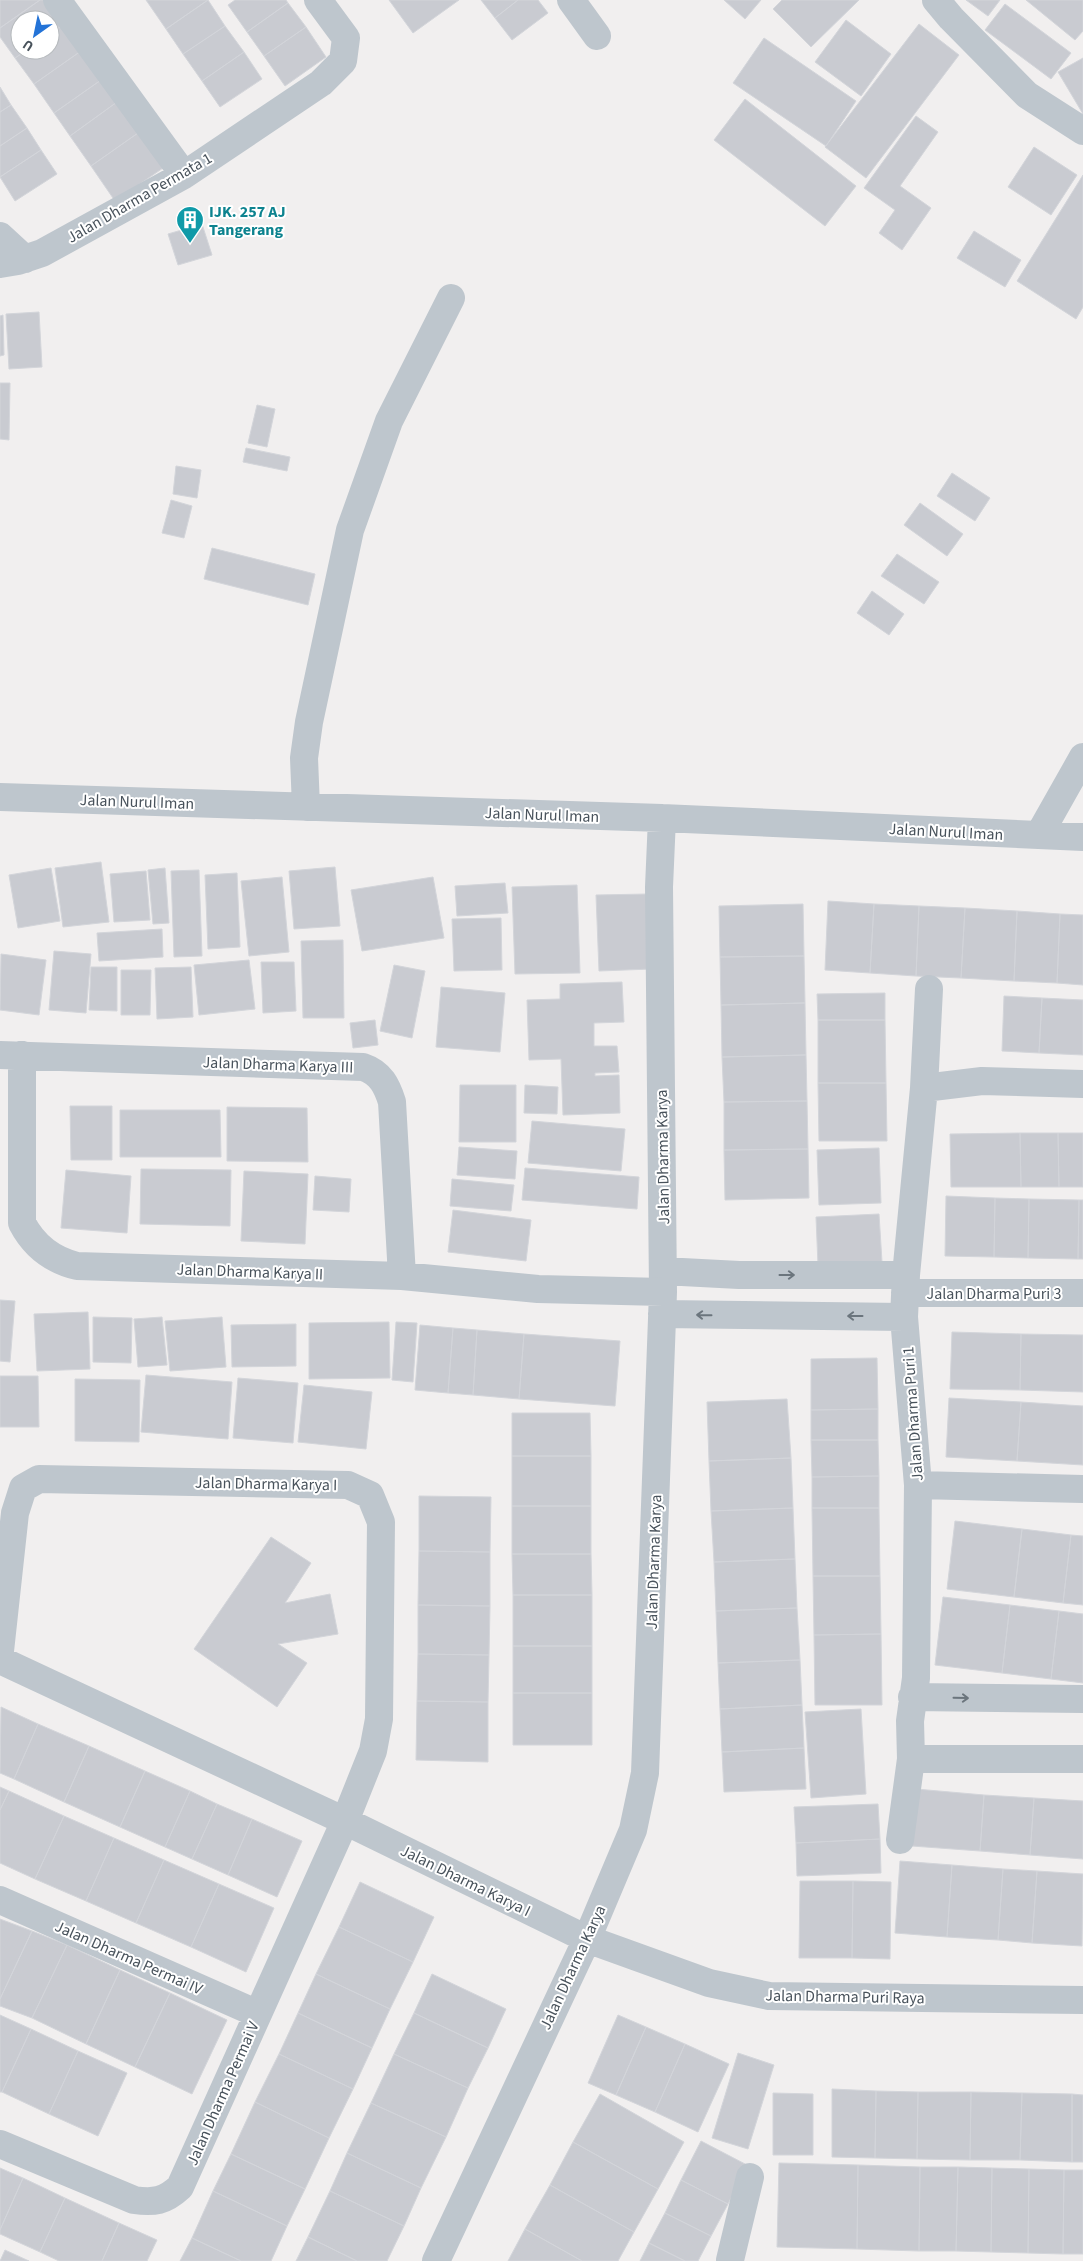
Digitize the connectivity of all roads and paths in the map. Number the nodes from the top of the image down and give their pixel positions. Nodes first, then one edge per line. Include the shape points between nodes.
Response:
1 (57, 0) edge
2 (318, 0) edge
3 (571, 0) edge
4 (936, 0) edge
5 (596, 36) dead end
6 (1083, 132) edge
7 (184, 175) junction
8 (0, 236) edge
9 (13, 261) edge
10 (451, 298) dead end
11 (1083, 757) edge
12 (0, 797) edge
13 (306, 807) junction
14 (662, 818) junction
15 (1039, 835) junction
16 (1083, 837) edge
17 (929, 989) dead end
18 (11, 1055) edge
19 (1083, 1084) edge
20 (924, 1088) junction
21 (402, 1276) junction
22 (662, 1292) junction
23 (1083, 1292) edge
24 (905, 1295) junction
25 (918, 1485) junction
26 (1083, 1489) edge
27 (0, 1651) edge
28 (0, 1660) edge
29 (912, 1697) junction
30 (1083, 1699) edge
31 (910, 1760) junction
32 (1083, 1760) edge
33 (345, 1821) junction
34 (900, 1840) dead end
35 (0, 1900) edge
36 (587, 1939) junction
37 (1083, 2000) edge
38 (258, 2014) junction
39 (0, 2144) edge
40 (750, 2177) dead end
41 (436, 2261) edge
42 (733, 2261) edge

1 - 7 street
2 - 7 street, Jalan Dharma Permata 1 via 346,38 343,61 321,83
3 - 5 street
4 - 6 street via 1027,95
7 - 9 street, Jalan Dharma Permata 1 via 42,253
8 - 9 street
10 - 13 street via 389,421 350,530 309,722 304,758
11 - 15 street
12 - 13 street, Jalan Nurul Iman
13 - 14 street, Jalan Nurul Iman
14 - 15 street, Jalan Nurul Iman
14 - 22 street, Jalan Dharma Karya via 659,887
15 - 16 street, Jalan Nurul Iman
17 - 20 street, Jalan Dharma Puri 1
18 - 21 street, Jalan Dharma Karya II via 22,1223 37,1244 54,1258 77,1266
18 - 21 street, Jalan Dharma Karya III via 363,1066 372,1070 386,1083 392,1102
19 - 20 street via 982,1081
20 - 24 street, Jalan Dharma Puri 1
21 - 22 street, Jalan Dharma Karya II via 538,1289
24 -> 22 street
22 -> 24 street via 739,1275
22 - 36 street, Jalan Dharma Karya via 645,1773 633,1830
23 - 24 street, Jalan Dharma Puri 3
24 - 25 street, Jalan Dharma Puri 1
25 - 26 street
25 - 29 street, Jalan Dharma Puri 1 via 916,1678
27 - 33 street, Jalan Dharma Karya I via 15,1513 23,1488 39,1479 348,1485 370,1495 381,1522 379,1719 373,1751
28 - 33 street, Jalan Dharma Karya I
29 -> 30 street
29 - 31 street, Jalan Dharma Puri 1
31 - 32 street
31 - 34 street, Jalan Dharma Puri 1
33 - 36 street, Jalan Dharma Karya I
33 - 38 street, Jalan Dharma Permai V
35 - 38 street, Jalan Dharma Permai IV
36 - 37 street, Jalan Dharma Puri Raya via 709,1983 769,1996
36 - 41 street, Jalan Dharma Karya
38 - 39 street, Jalan Dharma Permai V via 180,2187 162,2201 134,2200
40 - 42 street

